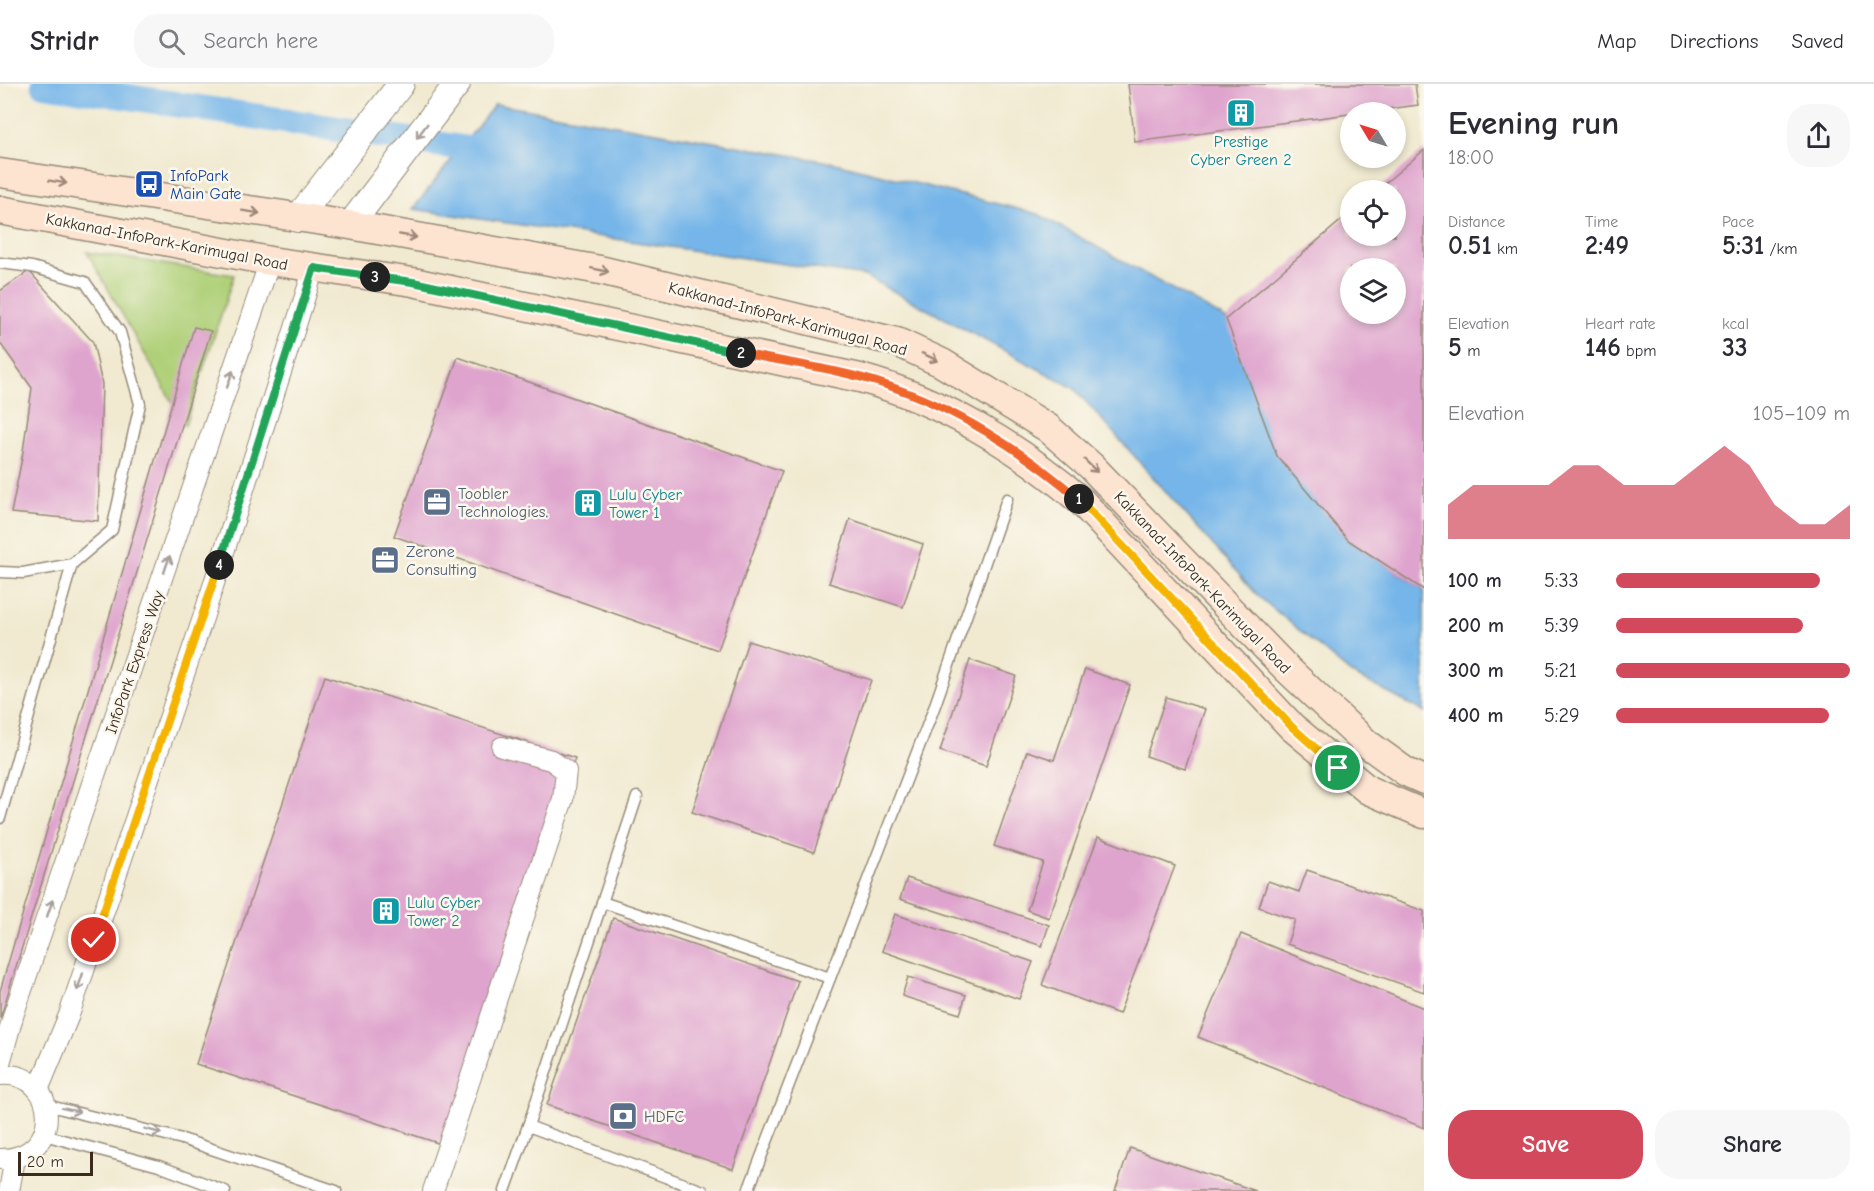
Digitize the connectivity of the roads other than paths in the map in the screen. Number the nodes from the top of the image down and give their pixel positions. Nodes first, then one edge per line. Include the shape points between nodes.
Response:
1 (401, 84) edge
2 (457, 84) edge
3 (0, 173) edge
4 (0, 210) edge
5 (297, 219) junction
6 (350, 225) junction
7 (270, 261) junction
8 (0, 263) edge
9 (314, 268) junction
10 (1007, 499) dead end
11 (72, 564) junction
12 (0, 572) edge
13 (502, 747) dead end
14 (1424, 780) edge
15 (637, 797) dead end
16 (1424, 814) edge
17 (0, 818) edge
18 (602, 902) junction
19 (830, 978) junction
20 (0, 1063) edge
21 (0, 1075) edge
22 (42, 1097) junction
23 (528, 1126) junction
24 (44, 1135) junction
25 (8, 1159) edge
26 (9, 1191) edge
27 (225, 1191) edge
28 (336, 1191) edge
29 (433, 1191) edge
30 (505, 1191) edge
31 (703, 1191) edge
32 (748, 1191) edge

1 - 5 street
2 -> 6 street
3 -> 5 main road, Kakkanad-InfoPark-Karimugal Road
4 - 7 main road, Kakkanad-InfoPark-Karimugal Road
5 - 6 main road, Kakkanad-InfoPark-Karimugal Road
6 -> 14 main road, Kakkanad-InfoPark-Karimugal Road via 600,270 897,342 942,363 1048,428 1091,466 1294,676 1366,743
7 - 9 main road, Kakkanad-InfoPark-Karimugal Road
20 -> 7 street, InfoPark Express Way
8 - 11 lane via 32,267 85,282 120,332 140,404 112,530
9 - 16 main road, Kakkanad-InfoPark-Karimugal Road via 413,282 860,378 931,405 1048,472 1082,502 1292,727 1368,790
9 -> 22 street via 203,618
10 - 19 lane via 934,708
11 - 12 lane via 23,573
11 - 17 lane
13 - 29 street via 551,759 566,771 563,798
15 - 18 lane
18 - 19 lane
18 - 23 lane
19 - 32 lane
21 - 22 street via 18,1076
22 - 24 street via 47,1125
22 -> 28 lane
23 - 30 lane
23 - 31 lane
24 - 25 street via 37,1145
24 - 27 lane via 159,1166
25 - 26 street

